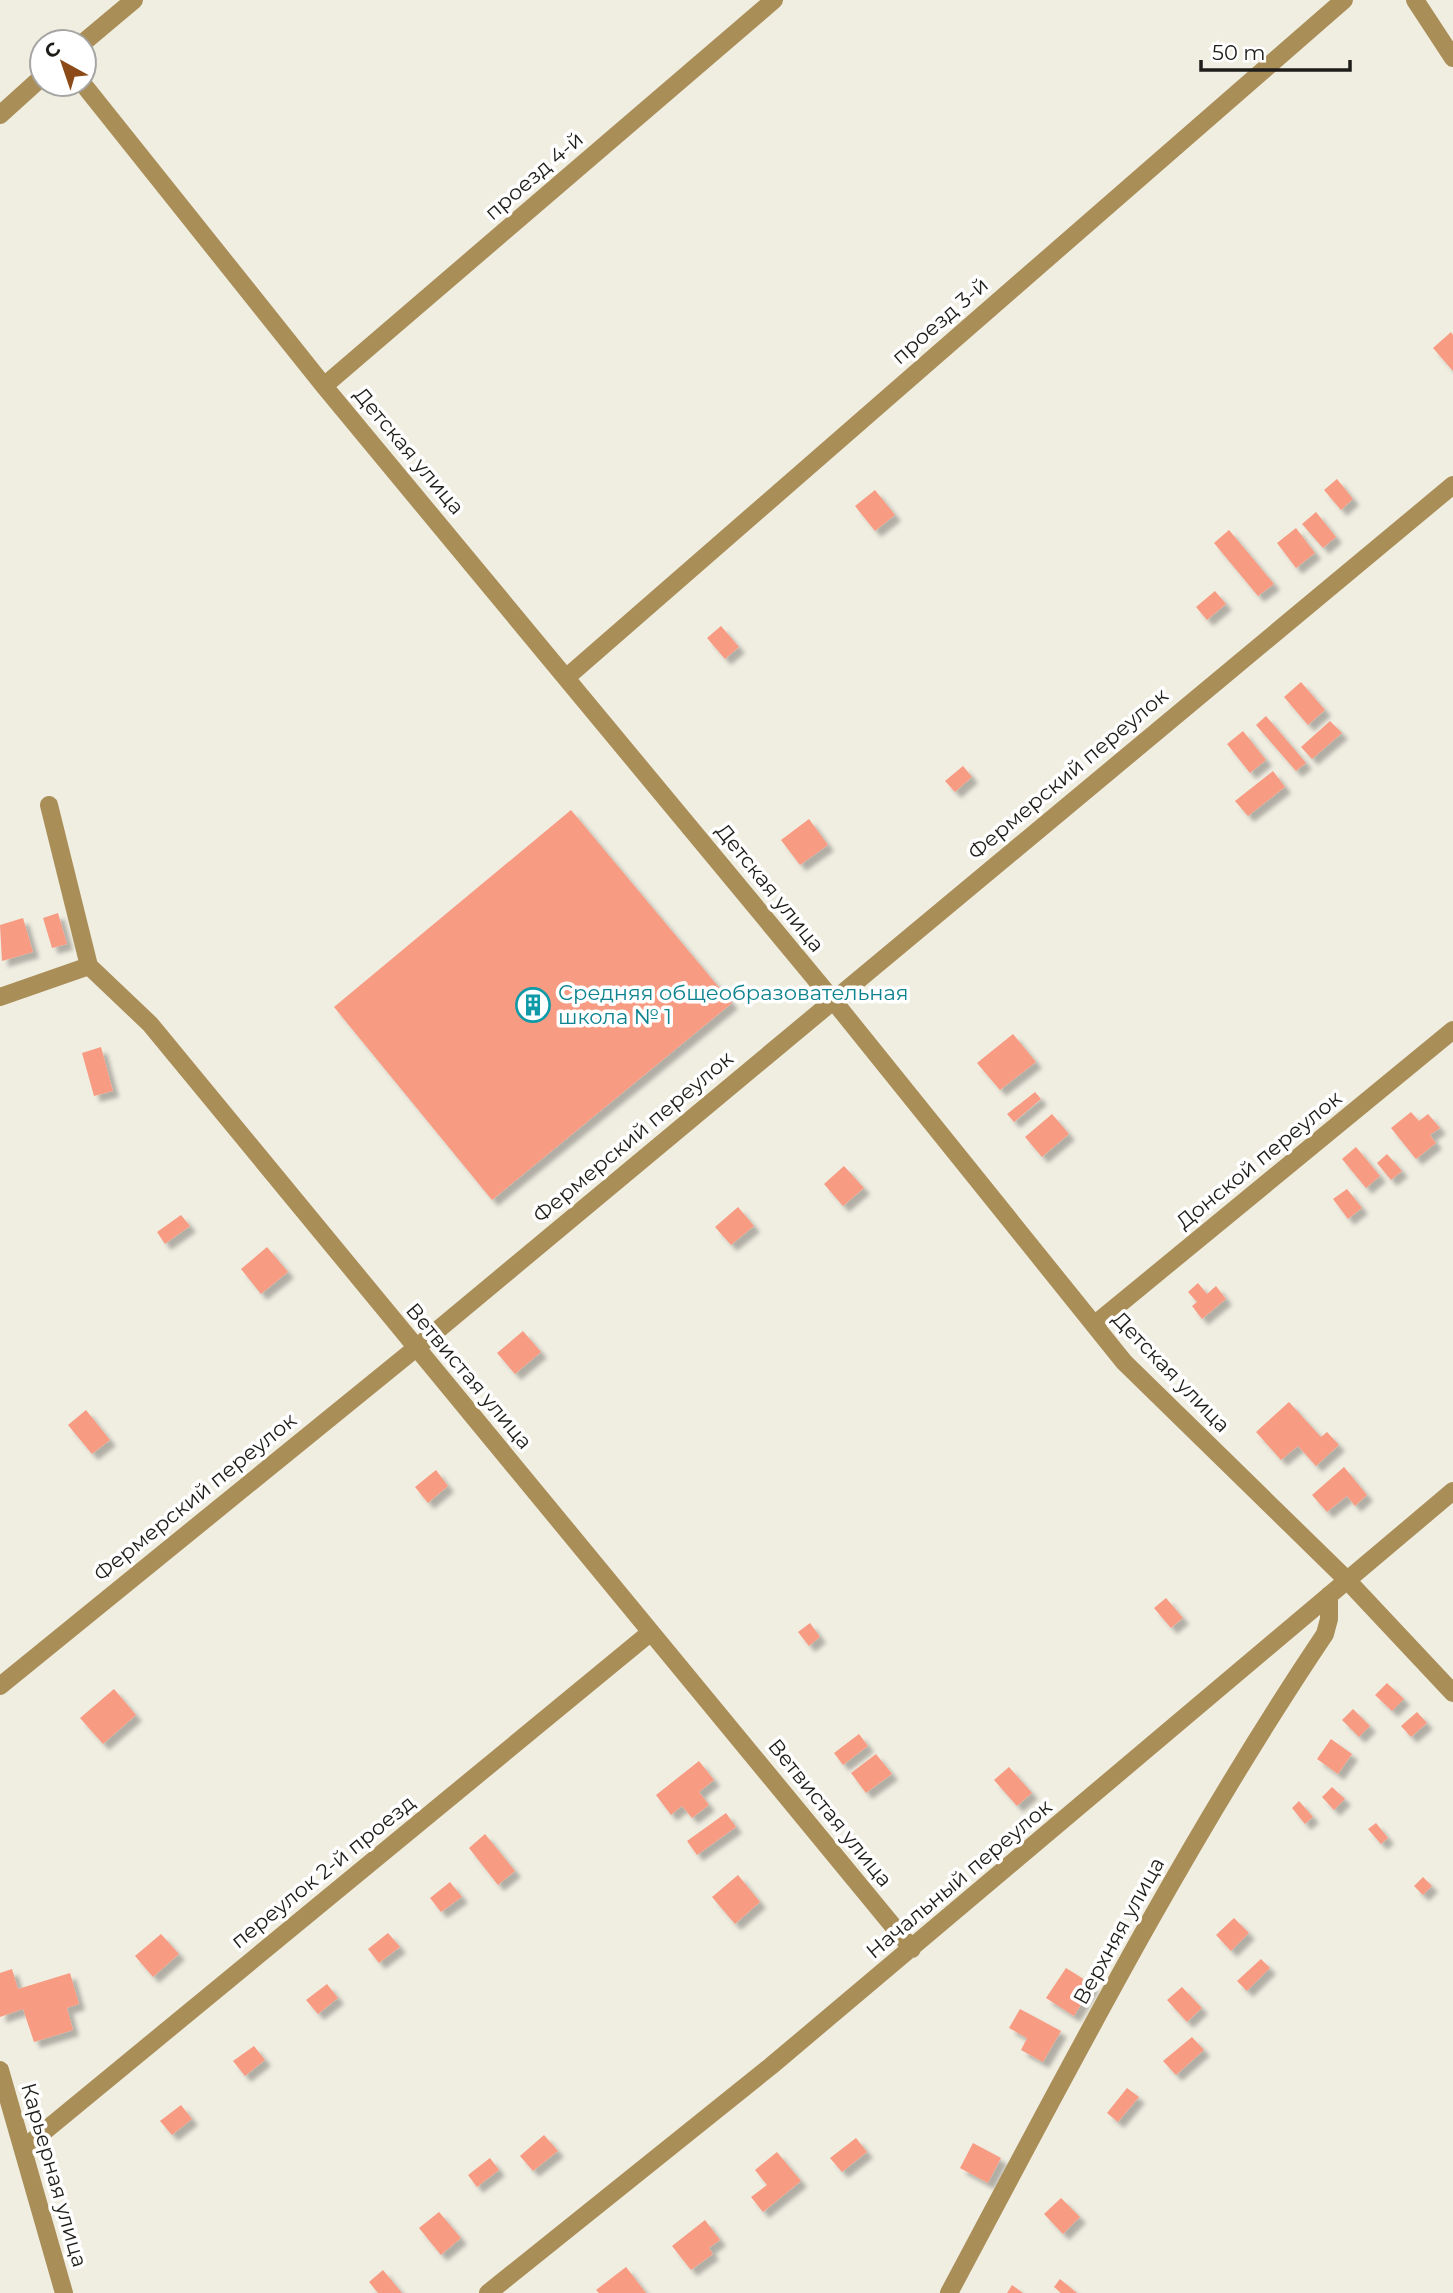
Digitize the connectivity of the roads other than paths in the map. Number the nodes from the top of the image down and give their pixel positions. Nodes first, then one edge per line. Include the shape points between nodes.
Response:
1 (134, 0) edge
2 (774, 0) edge
3 (1344, 0) edge
4 (1415, 0) edge
5 (98, 30) edge
6 (1453, 58) edge
7 (28, 90) edge
8 (94, 98) edge
9 (0, 115) edge
10 (324, 386) junction
11 (1453, 485) edge
12 (567, 677) junction
13 (49, 805) dead end
14 (89, 966) junction
15 (0, 997) edge
16 (832, 999) junction
17 (1453, 1030) edge
18 (1094, 1325) junction
19 (416, 1348) junction
20 (1453, 1491) edge
21 (1346, 1579) junction
22 (1329, 1595) junction
23 (651, 1632) junction
24 (0, 1686) edge
25 (1453, 1693) edge
26 (912, 1949) junction
27 (0, 2070) edge
28 (24, 2148) junction
29 (64, 2293) edge
30 (488, 2293) edge
31 (949, 2293) edge

1 - 5 street
2 - 10 street, проезд 4-й
3 - 12 street, проезд 3-й
4 - 6 street
7 - 9 street
8 - 10 street, Детская улица
10 - 12 street, Детская улица
11 - 16 street, Фермерский переулок
12 - 16 street, Детская улица
13 - 14 street
14 - 15 street
14 - 19 street, Ветвистая улица via 150,1024
16 - 18 street, Детская улица
16 - 19 street, Фермерский переулок
17 - 18 street, Донской переулок
18 - 21 street, Детская улица via 1124,1362
19 - 23 street, Ветвистая улица
19 - 24 street, Фермерский переулок
20 - 21 street, Начальный переулок
21 - 22 street, Начальный переулок
21 - 25 street, Детская улица
22 - 26 street, Начальный переулок
22 - 31 street, Верхняя улица via 1325,1634 1253,1741 1133,1950
23 - 26 street, Ветвистая улица
23 - 28 street, переулок 2-й проезд
26 - 30 street, Начальный переулок
27 - 28 street, Карьерная улица
28 - 29 street, Карьерная улица

